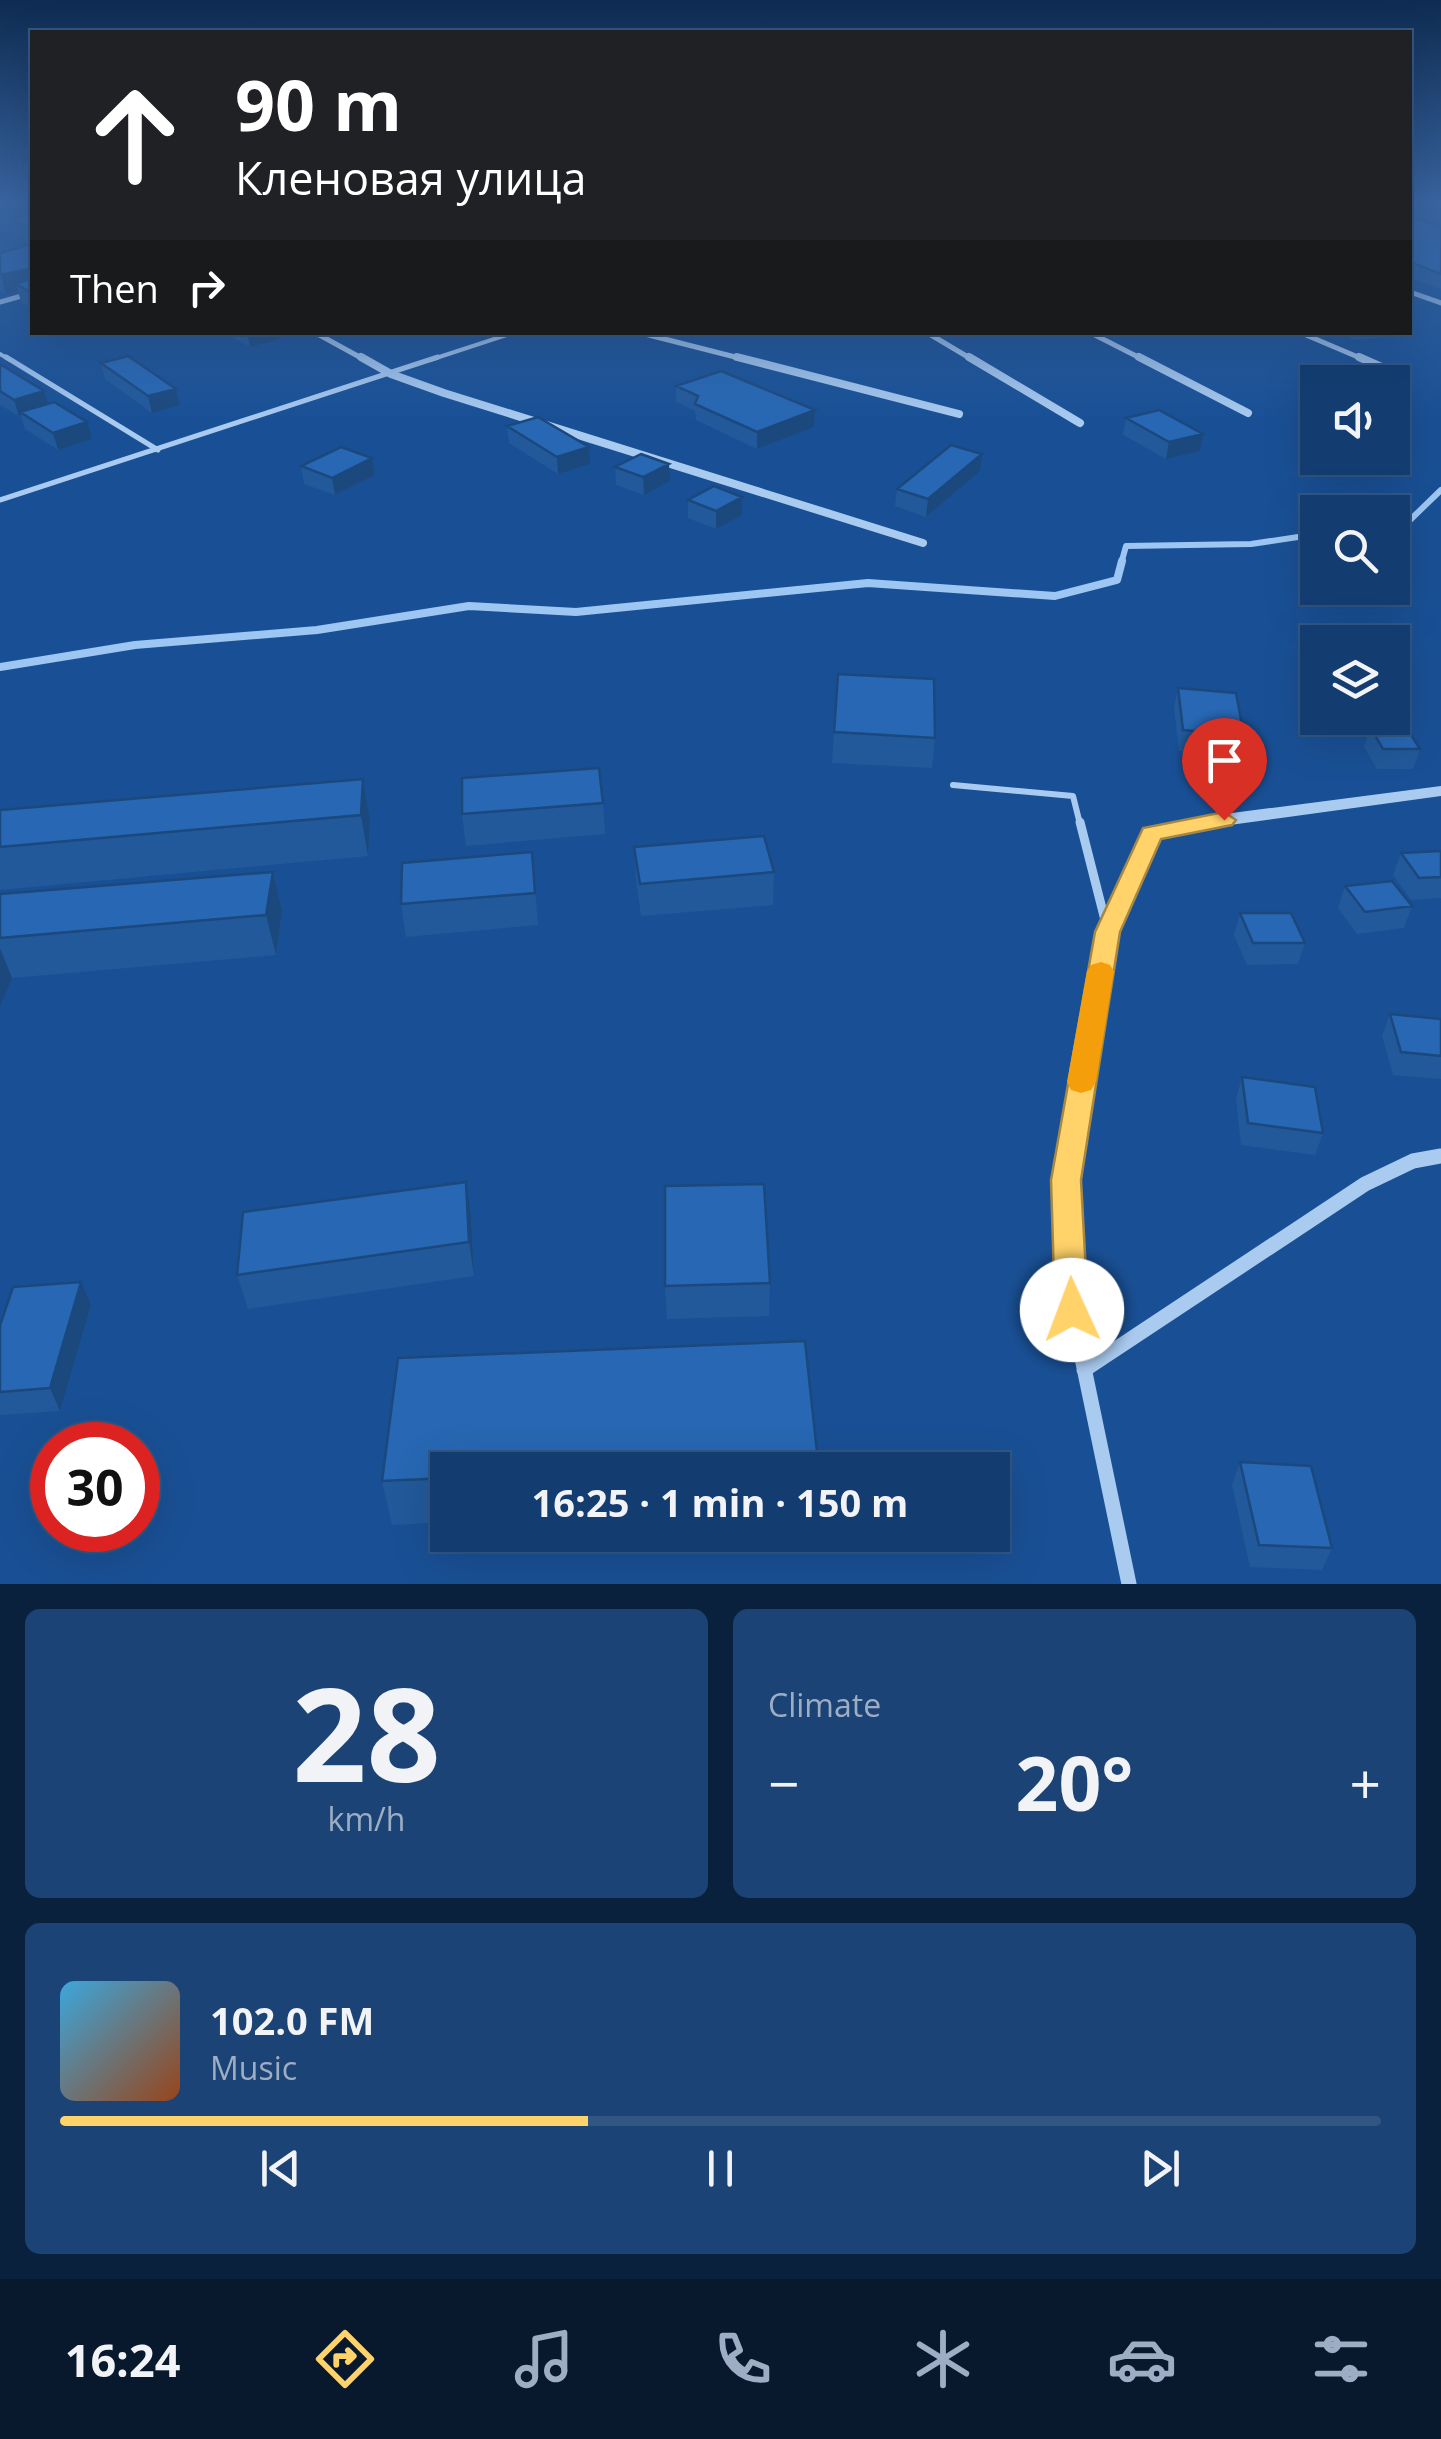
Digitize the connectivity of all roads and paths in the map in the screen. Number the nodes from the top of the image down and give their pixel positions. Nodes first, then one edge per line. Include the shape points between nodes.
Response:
1 (1412, 293) edge
2 (30, 294) edge
3 (0, 302) edge
4 (1441, 304) edge
5 (320, 335) edge
6 (507, 335) edge
7 (649, 335) edge
8 (931, 335) edge
9 (1095, 335) edge
10 (1306, 335) edge
11 (0, 354) edge
12 (1377, 365) edge
13 (391, 374) junction
14 (1248, 413) dead end
15 (959, 414) dead end
16 (1080, 424) dead end
17 (158, 450) junction
18 (0, 500) edge
19 (923, 542) dead end
20 (953, 785) dead end
21 (1441, 791) edge
22 (1108, 932) junction
23 (1441, 1156) edge
24 (1084, 1370) junction
25 (1129, 1584) edge

1 - 4 street
2 - 3 street
5 - 13 street
6 - 13 lane
7 - 15 street
8 - 16 street
9 - 14 street
10 - 12 street
11 - 17 lane
13 - 17 lane
13 - 19 street
17 - 18 lane
20 - 22 lane via 1073,796
21 - 22 street via 1152,833
22 - 24 street via 1066,1180 1072,1310
23 - 24 street via 1364,1184
24 - 25 street

